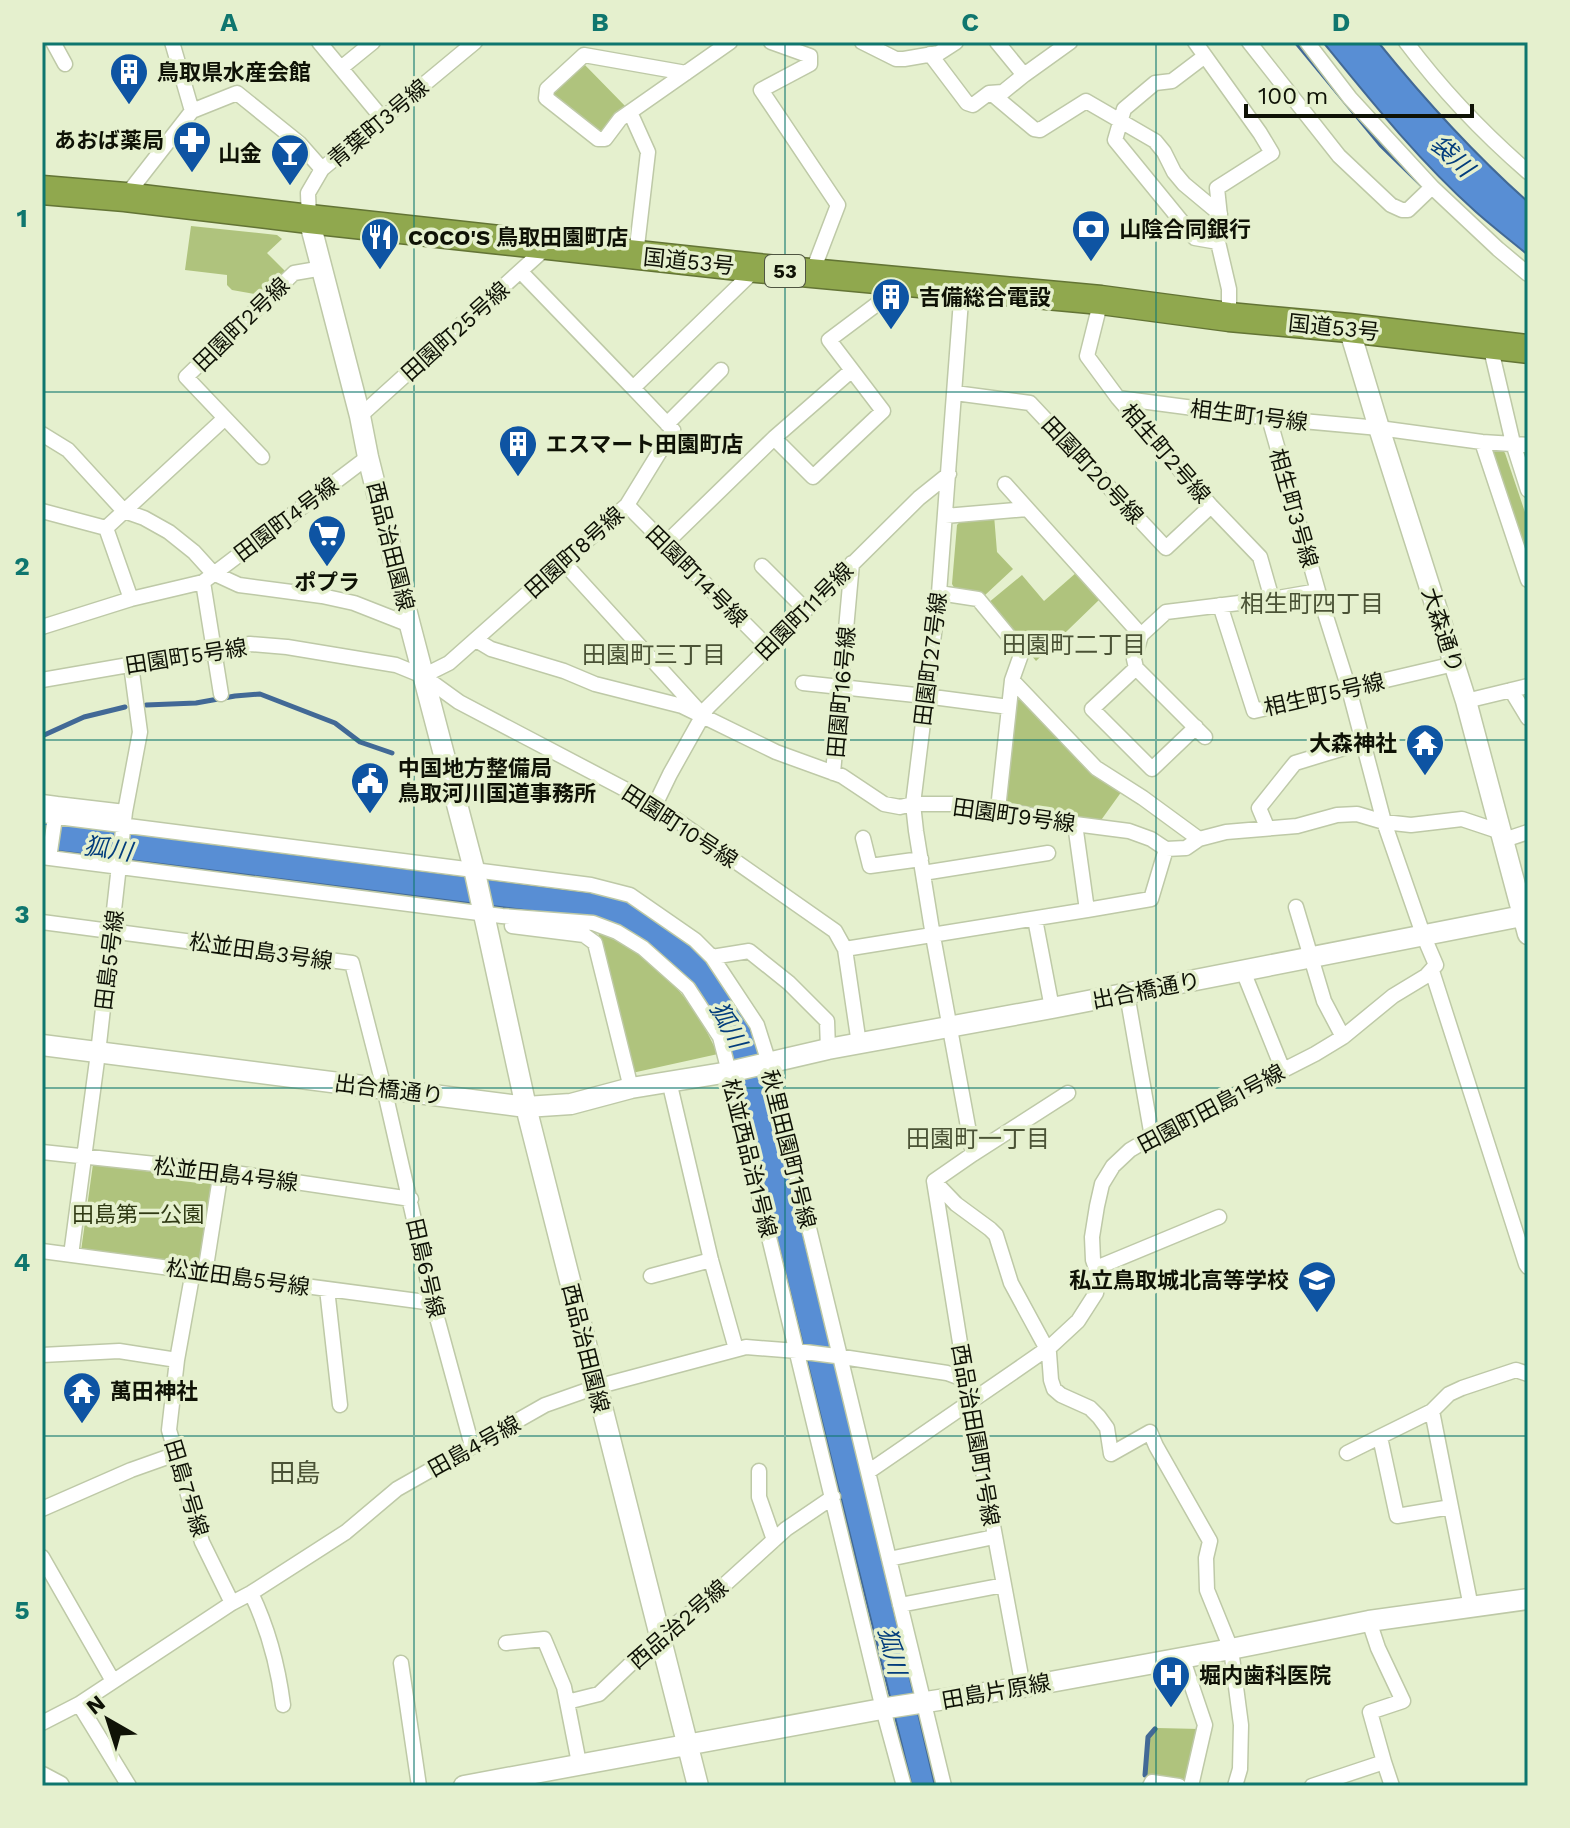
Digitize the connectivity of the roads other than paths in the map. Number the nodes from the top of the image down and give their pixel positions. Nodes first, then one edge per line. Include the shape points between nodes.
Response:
1 (53, 42) edge
2 (172, 42) edge
3 (319, 42) edge
4 (373, 42) edge
5 (475, 42) edge
6 (730, 42) edge
7 (771, 42) edge
8 (862, 42) edge
9 (956, 42) edge
10 (997, 42) edge
11 (1070, 42) edge
12 (1195, 42) edge
13 (1249, 42) edge
14 (1307, 42) edge
15 (1406, 42) edge
16 (930, 54) junction
17 (1205, 56) junction
18 (65, 64) dead end
19 (341, 68) junction
20 (686, 73) junction
21 (1024, 75) junction
22 (991, 93) junction
23 (192, 111) junction
24 (630, 112) junction
25 (382, 118) junction
26 (1121, 122) junction
27 (322, 169) junction
28 (1528, 172) edge
29 (1432, 187) junction
30 (42, 190) edge
31 (125, 197) junction
32 (1220, 214) junction
33 (309, 219) junction
34 (1218, 242) junction
35 (549, 245) junction
36 (636, 255) junction
37 (323, 268) junction
38 (757, 268) junction
39 (521, 272) junction
40 (812, 273) junction
41 (1528, 274) edge
42 (905, 283) junction
43 (962, 287) junction
44 (1101, 300) junction
45 (1229, 317) junction
46 (1349, 328) junction
47 (1490, 345) junction
48 (1528, 349) edge
49 (721, 370) dead end
50 (852, 370) junction
51 (633, 388) junction
52 (955, 393) junction
53 (1118, 398) junction
54 (360, 416) junction
55 (225, 418) junction
56 (1269, 418) junction
57 (667, 424) junction
58 (1379, 428) junction
59 (42, 434) edge
60 (774, 438) junction
61 (1482, 442) junction
62 (1520, 444) edge
63 (262, 457) dead end
64 (368, 457) junction
65 (949, 474) junction
66 (1005, 484) dead end
67 (1528, 490) edge
68 (627, 505) junction
69 (1211, 506) junction
70 (1027, 509) junction
71 (42, 511) edge
72 (124, 511) junction
73 (945, 516) junction
74 (106, 528) junction
75 (665, 544) junction
76 (563, 562) junction
77 (852, 563) junction
78 (762, 566) dead end
79 (208, 578) junction
80 (1528, 580) edge
81 (1318, 591) junction
82 (939, 593) junction
83 (131, 599) junction
84 (1272, 599) junction
85 (1220, 605) junction
86 (806, 610) junction
87 (410, 625) junction
88 (42, 627) edge
89 (1141, 635) junction
90 (476, 640) junction
91 (768, 647) junction
92 (215, 649) junction
93 (1454, 664) junction
94 (131, 665) junction
95 (1136, 668) junction
96 (423, 676) junction
97 (42, 680) edge
98 (1012, 680) junction
99 (803, 683) dead end
100 (1528, 686) edge
101 (842, 687) junction
102 (1349, 689) junction
103 (1511, 690) junction
104 (221, 694) dead end
105 (925, 696) junction
106 (1466, 701) junction
107 (1009, 707) junction
108 (702, 714) junction
109 (1528, 718) edge
110 (1364, 742) junction
111 (833, 773) junction
112 (913, 804) junction
113 (655, 805) junction
114 (998, 809) junction
115 (50, 812) edge
116 (124, 822) junction
117 (1384, 822) junction
118 (1075, 824) junction
119 (1267, 827) junction
120 (1528, 832) edge
121 (1502, 836) junction
122 (863, 838) dead end
123 (1199, 839) junction
124 (1166, 849) junction
125 (1048, 853) dead end
126 (47, 855) edge
127 (120, 863) junction
128 (922, 866) junction
129 (474, 871) junction
130 (1296, 907) dead end
131 (1087, 910) junction
132 (489, 912) junction
133 (1035, 919) junction
134 (42, 922) edge
135 (1526, 922) edge
136 (112, 931) junction
137 (933, 936) junction
138 (1424, 937) junction
139 (845, 949) junction
140 (712, 957) junction
141 (1310, 958) junction
142 (1243, 971) junction
143 (1432, 971) junction
144 (1127, 994) junction
145 (1052, 1008) junction
146 (949, 1028) junction
147 (1343, 1037) junction
148 (859, 1044) junction
149 (42, 1045) edge
150 (828, 1049) junction
151 (98, 1053) junction
152 (766, 1063) junction
153 (1283, 1070) junction
154 (731, 1071) junction
155 (669, 1081) junction
156 (384, 1088) junction
157 (631, 1088) junction
158 (1068, 1093) dead end
159 (526, 1107) junction
160 (1152, 1137) junction
161 (42, 1152) edge
162 (973, 1154) junction
163 (84, 1157) junction
164 (221, 1171) junction
165 (934, 1181) junction
166 (411, 1199) junction
167 (1219, 1217) dead end
168 (42, 1251) edge
169 (71, 1255) junction
170 (711, 1260) junction
171 (1528, 1267) edge
172 (1096, 1268) junction
173 (199, 1272) junction
174 (651, 1276) dead end
175 (327, 1289) junction
176 (433, 1303) junction
177 (1047, 1348) junction
178 (736, 1349) junction
179 (799, 1351) junction
180 (42, 1355) edge
181 (838, 1356) junction
182 (177, 1360) junction
183 (1528, 1374) edge
184 (966, 1380) junction
185 (596, 1387) junction
186 (970, 1404) junction
187 (340, 1405) dead end
188 (1432, 1411) junction
189 (1380, 1437) junction
190 (472, 1446) junction
191 (1347, 1453) dead end
192 (176, 1454) junction
193 (759, 1471) dead end
194 (868, 1472) junction
195 (833, 1497) junction
196 (1451, 1507) junction
197 (42, 1509) edge
198 (994, 1537) junction
199 (774, 1540) junction
200 (42, 1557) edge
201 (889, 1559) junction
202 (1004, 1585) junction
203 (251, 1593) junction
204 (1528, 1599) edge
205 (232, 1603) junction
206 (900, 1605) junction
207 (1471, 1607) junction
208 (1369, 1621) junction
209 (660, 1636) junction
210 (506, 1643) dead end
211 (1231, 1649) junction
212 (1182, 1657) junction
213 (401, 1663) dead end
214 (113, 1681) junction
215 (1023, 1687) junction
216 (567, 1702) junction
217 (922, 1703) junction
218 (79, 1704) junction
219 (283, 1705) dead end
220 (885, 1709) junction
221 (42, 1723) edge
222 (689, 1745) junction
223 (1384, 1762) junction
224 (579, 1763) junction
225 (42, 1777) edge
226 (59, 1786) edge
227 (129, 1786) edge
228 (419, 1786) edge
229 (464, 1786) edge
230 (698, 1786) edge
231 (904, 1786) edge
232 (944, 1786) edge
233 (1150, 1786) edge
234 (1179, 1786) edge
235 (1191, 1786) edge
236 (1235, 1786) edge
237 (1312, 1786) edge
238 (1392, 1786) edge

1 - 18 street
2 - 23 street
3 - 19 street
4 - 19 street
5 - 25 street, 青葉町3号線
6 - 20 street
7 - 40 street via 810,56 810,64 761,90 838,205
8 - 16 street via 896,59
9 - 16 street
10 - 21 street
11 - 21 street
12 - 17 street
13 - 29 street via 1339,156 1391,205 1408,210
14 - 29 street
15 - 28 street via 1465,111
16 - 22 street via 967,103 973,105
17 - 26 street via 1172,81 1155,83 1124,109
17 - 32 street via 1272,153 1217,188
19 - 25 street
20 - 24 street
20 - 24 street via 584,55 547,89 546,98 598,139 605,139
21 - 22 street via 1003,92
22 - 26 street via 1034,129 1086,101
23 - 27 street via 237,93 299,143
23 - 31 street
24 - 36 street via 648,152
25 - 27 street, 青葉町3号線
26 - 32 street via 1155,141 1184,184
26 - 34 street via 1115,140 1195,238
27 - 33 street, 青葉町3号線 via 308,193
29 - 41 street
30 - 31 highway, 国道53号 / 53
31 - 33 highway, 国道53号 / 53
32 - 34 street
33 - 35 highway, 国道53号 / 53
33 - 37 street, 西品治田園線
34 - 45 street via 1229,289
35 - 36 highway, 国道53号 / 53
35 - 39 street, 田園町25号線
36 - 38 highway, 国道53号 / 53
37 - 54 street, 西品治田園線
37 - 55 street, 田園町2号線 via 294,273 186,377
38 - 40 highway, 国道53号 / 53
38 - 51 street
39 - 51 street
39 - 54 street, 田園町25号線
40 - 42 highway, 国道53号 / 53
42 - 43 highway, 国道53号 / 53
42 - 50 street via 829,340
43 - 44 highway, 国道53号 / 53
43 - 52 street, 田園町27号線
44 - 45 highway, 国道53号 / 53
44 - 53 street, 相生町2号線 via 1087,356
45 - 46 highway, 国道53号 / 53
46 - 47 highway, 国道53号 / 53
46 - 58 street, 大森通り
47 - 48 highway, 国道53号 / 53
47 - 62 street
49 - 57 street
50 - 60 street
50 - 60 street via 883,411 813,477
51 - 57 street
52 - 65 street, 田園町27号線
52 - 69 street, 田園町20号線 via 1030,403 1166,548
53 - 56 street, 相生町1号線
53 - 69 street, 相生町2号線
54 - 64 street, 西品治田園線
55 - 63 street
55 - 72 street
56 - 58 street, 相生町1号線
56 - 81 street, 相生町3号線
57 - 68 street, 田園町8号線 via 673,430
58 - 61 street, 相生町1号線
58 - 93 street, 大森通り
59 - 72 street via 68,450
60 - 75 street
61 - 62 street, 相生町1号線
61 - 80 street
62 - 67 street
64 - 79 street, 田園町4号線
64 - 87 street, 西品治田園線
65 - 73 street, 田園町27号線
65 - 77 street, 田園町11号線
66 - 70 street
68 - 75 street, 田園町14号線
68 - 76 street, 田園町8号線
69 - 84 street, 相生町2号線 via 1260,557
70 - 73 street
70 - 89 street
71 - 74 street
72 - 74 street
72 - 79 street via 169,532 194,552
73 - 82 street, 田園町27号線
74 - 83 street
75 - 91 street, 田園町14号線
76 - 90 street, 田園町8号線
76 - 108 street
77 - 86 street, 田園町11号線
77 - 101 street, 田園町16号線
78 - 86 street
79 - 83 street
79 - 87 street via 354,603
79 - 92 street
81 - 84 street
81 - 102 street, 相生町3号線
82 - 98 street via 978,599 1022,652
82 - 105 street, 田園町27号線
83 - 88 street
84 - 85 street
85 - 89 street via 1166,612
85 - 102 street, 相生町5号線 via 1254,711
86 - 91 street, 田園町11号線
87 - 96 street, 西品治田園線
89 - 95 street
90 - 96 street, 田園町8号線
90 - 108 street, 田園町9号線 via 595,684
91 - 108 street, 田園町11号線
92 - 94 street, 田園町5号線
92 - 96 street, 田園町5号線 via 250,644 287,647 396,665
92 - 104 street
93 - 102 street, 相生町5号線
93 - 106 street, 大森通り
94 - 97 street, 田園町5号線
94 - 116 street, 田島5号線 via 140,732
95 - 95 street via 1200,732 1152,769 1092,709
96 - 113 street, 田園町10号線 via 459,702
96 - 129 street, 西品治田園線
98 - 107 street
98 - 123 street via 1096,768
99 - 101 street
100 - 103 street
101 - 105 street
101 - 111 street, 田園町16号線
102 - 110 street, 相生町3号線
103 - 106 street
103 - 109 street
105 - 107 street
105 - 112 street, 田園町27号線
106 - 121 street, 大森通り
107 - 114 street
108 - 111 street, 田園町9号線
108 - 113 street, 田園町11号線
110 - 117 street, 相生町3号線
110 - 119 street via 1295,763 1259,808
111 - 112 street, 田園町9号線 via 884,804
112 - 114 street, 田園町9号線
112 - 128 street, 田園町27号線
113 - 139 street, 田園町10号線 via 835,931
114 - 118 street, 田園町9号線
115 - 116 street, 秋里田園町1号線
115 - 126 street
116 - 127 street, 田島5号線
116 - 129 street, 秋里田園町1号線
117 - 119 street via 1357,814
117 - 121 street via 1411,825 1462,819
117 - 138 street, 相生町3号線
118 - 124 street, 田園町9号線 via 1129,831
118 - 131 street
119 - 123 street
120 - 121 street
121 - 135 street, 大森通り
122 - 128 street via 870,866
123 - 124 street via 1186,848
124 - 131 street via 1151,899
125 - 128 street
126 - 127 street, 松並西品治1号線
127 - 132 street, 松並西品治1号線
127 - 136 street, 田島5号線
128 - 137 street, 田園町27号線
129 - 132 street, 西品治田園線
129 - 140 street, 秋里田園町1号線 via 630,895
130 - 141 street
131 - 133 street
132 - 154 street, 松並西品治1号線 via 593,923 643,948 688,988 720,1037
132 - 157 street via 511,926 584,935 595,943
132 - 159 street, 西品治田園線
133 - 137 street
133 - 145 street
134 - 136 street, 松並田島3号線
135 - 138 street, 出合橋通り
136 - 151 street, 田島5号線
136 - 156 street, 松並田島3号線 via 352,963
137 - 139 street
137 - 146 street, 田園町27号線
138 - 141 street, 出合橋通り
138 - 143 street via 1436,965
139 - 148 street
140 - 150 street via 749,951 827,1021
140 - 152 street, 秋里田園町1号線 via 757,1025
141 - 142 street, 出合橋通り
141 - 147 street
142 - 144 street, 出合橋通り
142 - 153 street
143 - 147 street, 田園町田島1号線
143 - 171 street
144 - 145 street, 出合橋通り
144 - 160 street
145 - 146 street, 出合橋通り
146 - 148 street, 出合橋通り
146 - 162 street, 田園町27号線
147 - 153 street, 田園町田島1号線
148 - 150 street, 出合橋通り
149 - 151 street, 出合橋通り
150 - 152 street, 出合橋通り
151 - 156 street, 出合橋通り
151 - 163 street, 田島5号線
152 - 154 street, 出合橋通り
152 - 181 street, 秋里田園町1号線
153 - 160 street, 田園町田島1号線
154 - 155 street, 出合橋通り
154 - 179 street, 松並西品治1号線
155 - 157 street, 出合橋通り
155 - 170 street
156 - 159 street, 出合橋通り
156 - 166 street, 田島6号線
157 - 159 street, 出合橋通り via 571,1104
158 - 162 street
159 - 185 street, 西品治田園線
160 - 172 street, 田園町田島1号線 via 1130,1150 1102,1184 1092,1237
161 - 163 street, 松並田島4号線
162 - 165 street
163 - 164 street, 松並田島4号線
163 - 169 street, 田島5号線
164 - 166 street, 松並田島4号線
164 - 173 street, 田島7号線
165 - 177 street via 996,1235 1011,1283
165 - 184 street, 西品治田園町1号線
166 - 176 street, 田島6号線
167 - 172 street
168 - 169 street, 松並田島5号線
169 - 173 street, 松並田島5号線
170 - 174 street
170 - 178 street
172 - 177 street, 田園町田島1号線 via 1099,1277 1089,1306
173 - 175 street, 松並田島5号線
173 - 182 street, 田島7号線
175 - 176 street, 松並田島5号線
175 - 187 street
176 - 190 street, 田島6号線
177 - 186 street, 田園町田島1号線
177 - 211 street via 1054,1389 1099,1417 1107,1428 1111,1454 1150,1432 1210,1541 1207,1590
178 - 179 street, 田島4号線
178 - 185 street, 田島4号線
179 - 181 street, 田島4号線
179 - 195 street, 松並西品治1号線
180 - 182 street via 119,1351
181 - 184 street, 田島4号線
181 - 194 street, 秋里田園町1号線
182 - 192 street, 田島7号線 via 169,1430
183 - 188 street via 1516,1370 1462,1388
184 - 186 street, 西品治田園町1号線
185 - 190 street, 田島4号線 via 545,1405
185 - 209 street, 西品治田園線
186 - 194 street, 田園町田島1号線
186 - 198 street, 西品治田園町1号線
188 - 189 street
188 - 196 street
189 - 191 street
189 - 196 street via 1397,1516
190 - 203 street, 田島4号線 via 397,1489 346,1532
192 - 197 street
192 - 205 street, 田島7号線 via 202,1542
193 - 199 street via 759,1497
194 - 201 street, 秋里田園町1号線
195 - 199 street, 西品治2号線
195 - 220 street, 松並西品治1号線
196 - 207 street
198 - 201 street
198 - 202 street, 西品治田園町1号線
199 - 209 street, 西品治2号線
200 - 214 street
201 - 206 street, 秋里田園町1号線
202 - 206 street
202 - 215 street, 西品治田園町1号線
203 - 205 street, 田島4号線
203 - 219 street via 272,1649
204 - 207 street, 田島片原線
205 - 214 street, 田島4号線
206 - 217 street, 秋里田園町1号線
207 - 208 street, 田島片原線
208 - 211 street, 田島片原線
208 - 223 street via 1403,1701 1370,1712
209 - 216 street, 西品治2号線 via 599,1694
209 - 222 street, 西品治田園線
210 - 216 street via 544,1639
211 - 212 street, 田島片原線
211 - 236 street via 1242,1751
212 - 215 street, 田島片原線
212 - 235 street via 1205,1725
213 - 228 street
214 - 218 street, 田島4号線
215 - 217 street, 田島片原線
216 - 224 street
217 - 220 street, 田島片原線
217 - 232 street, 秋里田園町1号線
218 - 221 street, 田島4号線
218 - 227 street
220 - 222 street, 田島片原線
220 - 231 street, 松並西品治1号線
222 - 224 street, 田島片原線
222 - 230 street, 西品治田園線
223 - 237 street
223 - 238 street
224 - 229 street, 田島片原線
225 - 226 street
233 - 234 street

